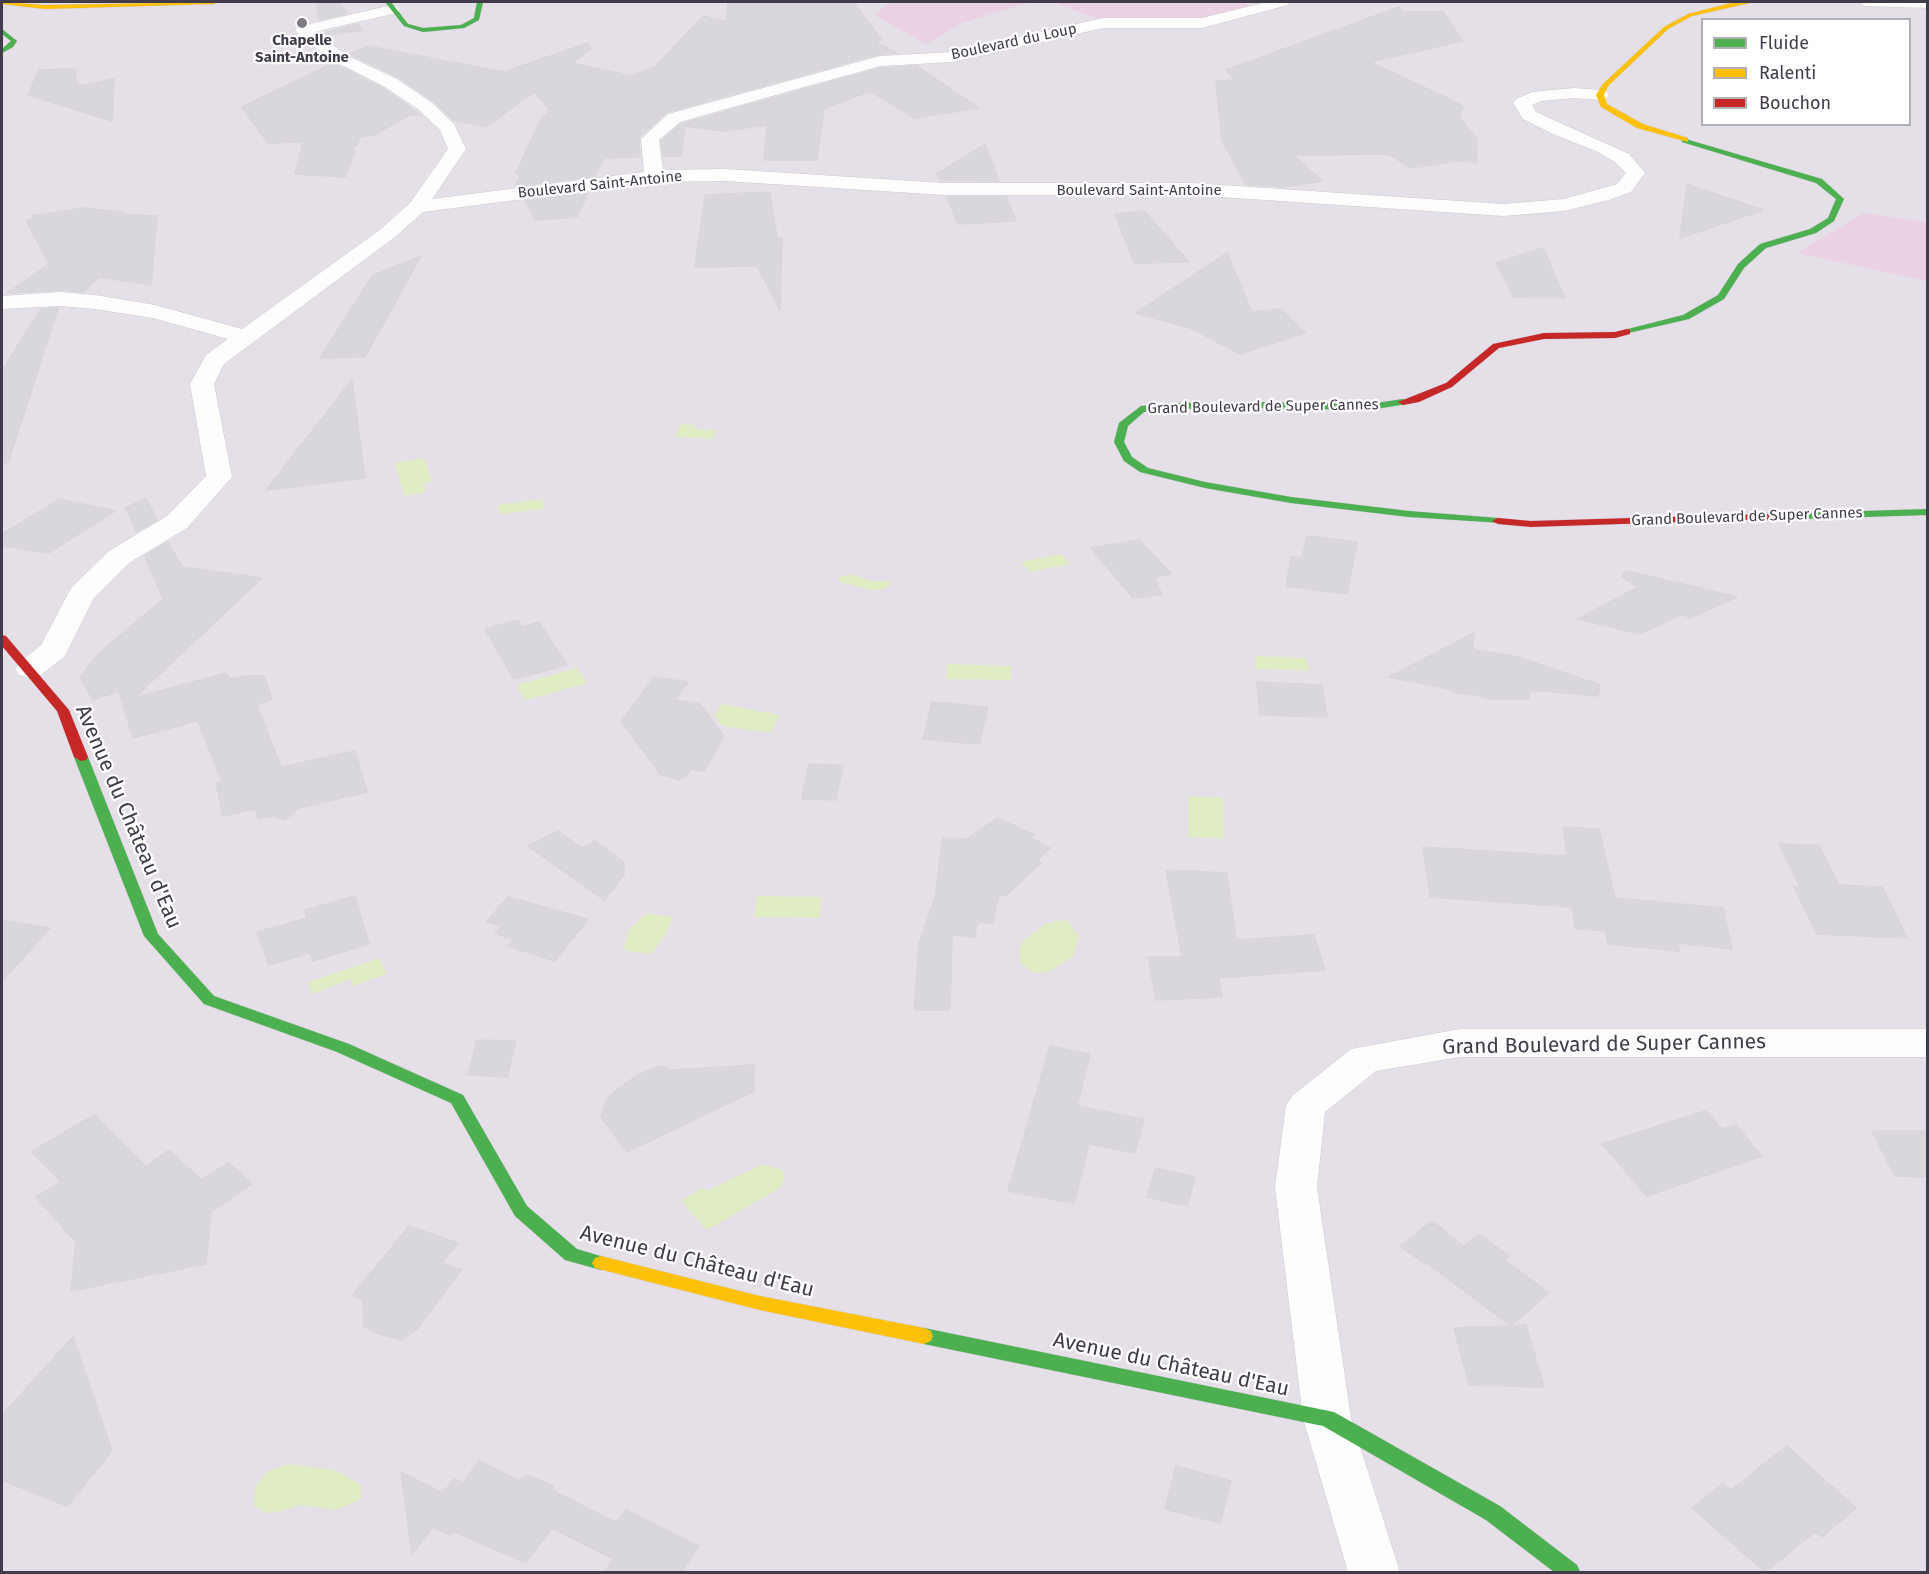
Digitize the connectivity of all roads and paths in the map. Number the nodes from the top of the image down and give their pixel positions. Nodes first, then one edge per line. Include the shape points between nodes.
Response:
1 (2, 2) edge
2 (214, 2) edge
3 (480, 2) edge
4 (1282, 2) edge
5 (1733, 2) edge
6 (1751, 2) edge
7 (1865, 2) edge
8 (1928, 4) edge
9 (390, 6) edge
10 (2, 31) edge
11 (2, 51) edge
12 (1600, 95) junction
13 (654, 176) junction
14 (417, 207) junction
15 (2, 302) edge
16 (244, 336) junction
17 (1928, 512) edge
18 (2, 639) edge
19 (30, 669) junction
20 (1928, 1043) edge
21 (1327, 1418) junction
22 (1373, 1572) edge
23 (1570, 1572) edge

1 - 2 street via 45,7
3 - 9 street via 477,19 449,29 411,28
4 - 13 street, Boulevard du Loup via 1203,23 1103,23 953,57 880,61 791,85 674,118 651,139
5 - 6 street
5 - 12 street via 1690,15 1666,28 1605,85
7 - 8 street
9 - 14 street via 303,30 342,59 400,89 448,128 457,149
10 - 11 street via 14,41
12 - 13 street, Boulevard Saint-Antoine via 1538,96 1522,103 1529,115 1622,158 1636,173 1624,188 1564,205 1503,210 1191,189 944,189 725,175
12 - 17 street, Grand Boulevard de Super Cannes via 1604,105 1640,126 1819,181 1840,199 1832,219 1813,231 1763,246 1741,266 1721,297 1686,317 1615,335 1544,336 1496,345 1449,385 1416,400 1370,407 1254,405 1141,409 1123,425 1119,442 1128,459 1144,470 1238,491 1409,514 1531,524
13 - 14 street, Boulevard Saint-Antoine
14 - 16 street via 388,233
15 - 16 street via 95,302 155,312
16 - 19 street via 214,360 202,384 219,477 177,522 119,557 81,594 54,650
18 - 19 street, Avenue du Château d'Eau
19 - 21 street, Avenue du Château d'Eau via 63,710 151,936 209,1000 343,1048 457,1099 521,1211 571,1255 760,1303
20 - 21 street, Grand Boulevard de Super Cannes via 1460,1043 1365,1059 1306,1106 1296,1187
21 - 22 street, Grand Boulevard de Super Cannes
21 - 23 street, Avenue du Château d'Eau via 1493,1513

